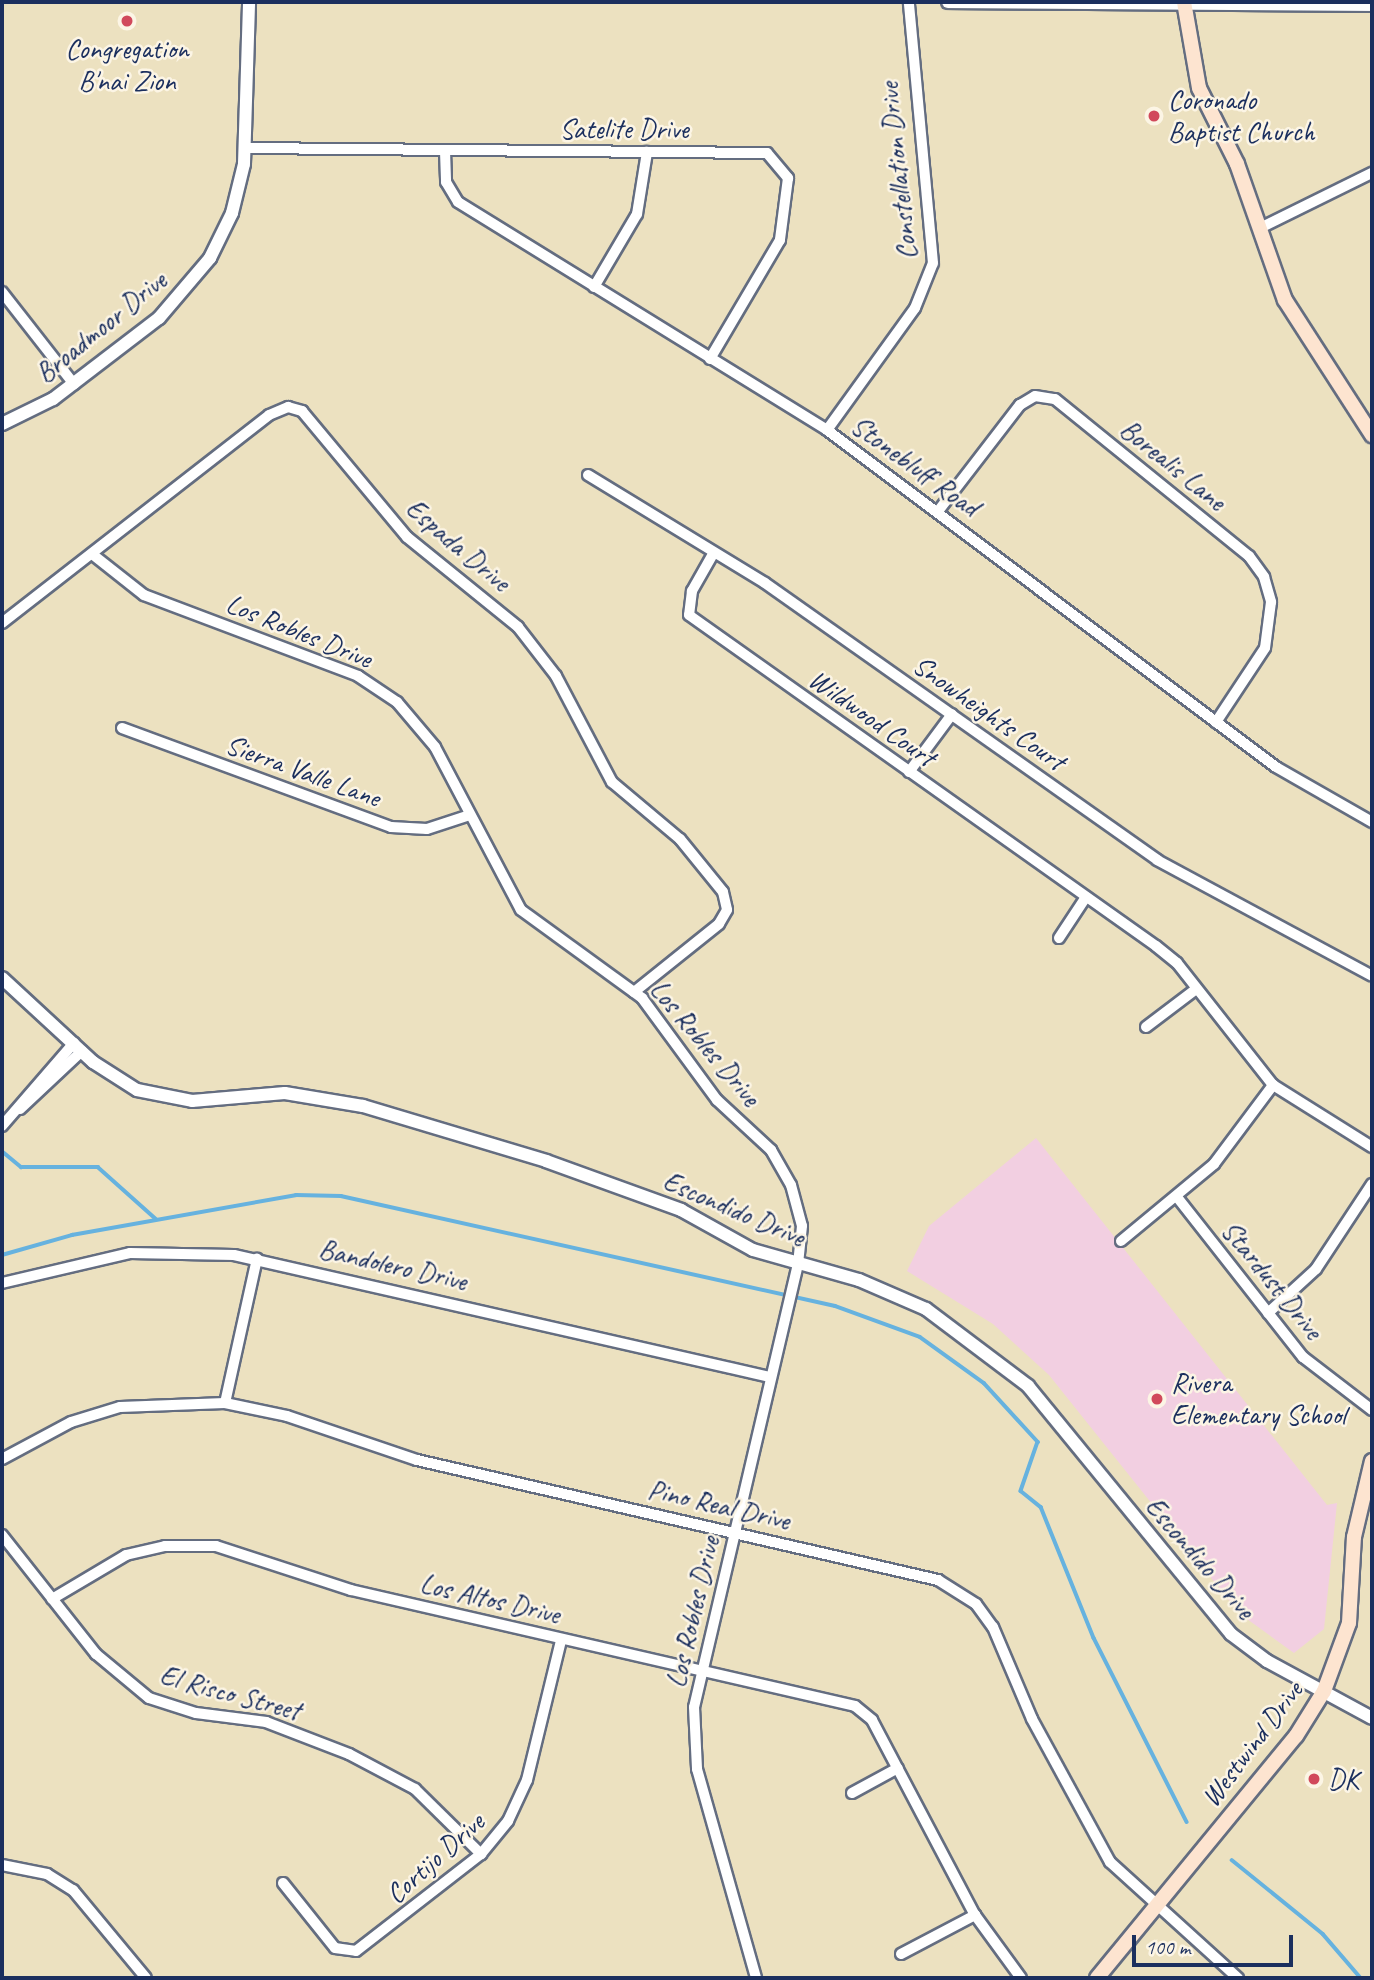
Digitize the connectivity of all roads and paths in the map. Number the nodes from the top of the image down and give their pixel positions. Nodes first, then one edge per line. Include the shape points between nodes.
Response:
1 (249, 2) edge
2 (909, 2) edge
3 (948, 2) edge
4 (1185, 2) edge
5 (1372, 5) edge
6 (245, 148) junction
7 (445, 151) junction
8 (647, 152) junction
9 (1372, 173) edge
10 (1260, 228) junction
11 (594, 287) junction
12 (2, 292) edge
13 (710, 359) junction
14 (74, 384) junction
15 (2, 424) edge
16 (827, 430) junction
17 (1372, 435) edge
18 (587, 475) dead end
19 (939, 510) junction
20 (92, 554) junction
21 (713, 554) junction
22 (2, 623) edge
23 (952, 715) junction
24 (1216, 722) junction
25 (122, 727) dead end
26 (909, 772) junction
27 (470, 816) junction
28 (1372, 822) edge
29 (1086, 897) junction
30 (1059, 938) dead end
31 (1372, 976) edge
32 (2, 978) edge
33 (1196, 989) junction
34 (634, 992) junction
35 (1146, 1027) dead end
36 (78, 1047) junction
37 (1273, 1085) junction
38 (2, 1126) edge
39 (1372, 1147) edge
40 (1372, 1184) edge
41 (1177, 1197) junction
42 (1121, 1241) dead end
43 (257, 1259) junction
44 (798, 1264) junction
45 (2, 1283) edge
46 (1268, 1313) junction
47 (770, 1377) junction
48 (225, 1403) junction
49 (1372, 1410) edge
50 (2, 1459) edge
51 (1372, 1461) edge
52 (1366, 1505) edge
53 (734, 1531) junction
54 (2, 1535) edge
55 (52, 1599) junction
56 (561, 1640) junction
57 (702, 1671) junction
58 (1324, 1691) junction
59 (1372, 1718) edge
60 (898, 1768) junction
61 (852, 1793) dead end
62 (481, 1854) junction
63 (2, 1865) edge
64 (283, 1884) dead end
65 (1157, 1905) junction
66 (975, 1915) junction
67 (901, 1954) dead end
68 (146, 1978) edge
69 (756, 1978) edge
70 (1021, 1978) edge
71 (1097, 1978) edge
72 (1238, 1978) edge

1 - 6 street, Broadmoor Drive
2 - 16 street, Constellation Drive via 933,263 915,308
3 - 4 street
4 - 5 street
4 - 10 main road via 1199,88
6 - 7 street, Satelite Drive
6 - 14 street, Broadmoor Drive via 232,213 193,284
7 - 8 street, Satelite Drive
7 - 11 street, Stonebluff Road via 446,182 458,202
8 - 11 street via 637,214
8 - 13 street, Satelite Drive via 764,153 786,172 780,240
9 - 10 street
10 - 17 main road via 1301,331
11 - 13 street, Stonebluff Road
12 - 14 street
13 - 16 street, Stonebluff Road
14 - 15 street, Broadmoor Drive
16 - 19 street, Stonebluff Road
18 - 21 street, Snowheights Court
19 - 24 street, Stonebluff Road
19 - 24 street, Borealis Lane via 1020,405 1035,396 1055,400 1249,556 1265,577 1271,602 1265,648
20 - 22 street, Espada Drive
20 - 27 street, Los Robles Drive via 144,594 378,688 435,747
20 - 34 street, Espada Drive via 269,415 288,407 309,416 407,537 518,626 556,676 612,782 680,839 723,892 727,910 719,924
21 - 23 street, Snowheights Court via 765,583
21 - 26 street, Wildwood Court via 692,591 689,615
23 - 26 street
23 - 31 street, Snowheights Court via 1157,860
24 - 28 street, Stonebluff Road via 1284,772
25 - 27 street, Sierra Valle Lane via 391,827 427,829
26 - 29 street, Wildwood Court
27 - 34 street, Los Robles Drive via 521,910
29 - 30 street
29 - 33 street, Wildwood Court via 1177,963
32 - 36 street, Escondido Drive
33 - 35 street
33 - 37 street, Wildwood Court
34 - 44 street, Los Robles Drive via 717,1100 780,1164 802,1226
36 - 38 street
36 - 44 street, Escondido Drive via 123,1083 174,1100 310,1095 484,1142 681,1210 753,1250
37 - 39 street, Wildwood Court
37 - 41 street via 1214,1164
40 - 46 street via 1316,1269
41 - 42 street
41 - 46 street, Stardust Drive
43 - 45 street, Bandolero Drive via 130,1253
43 - 47 street, Bandolero Drive
43 - 48 street
44 - 47 street, Los Robles Drive
44 - 58 street, Escondido Drive via 899,1296 1002,1361 1048,1408 1206,1610 1261,1657
46 - 49 street, Stardust Drive via 1320,1373
47 - 53 street, Los Robles Drive
48 - 50 street, Pino Real Drive via 120,1408 71,1422
48 - 53 street, Pino Real Drive via 286,1416 393,1454
51 - 52 main road, Westwind Drive
52 - 58 main road, Westwind Drive via 1349,1623
53 - 57 street, Los Robles Drive
53 - 65 street, Pino Real Drive via 938,1580 976,1604 1102,1850
54 - 55 street, El Risco Street
55 - 56 street, Los Altos Drive via 126,1555 165,1546 216,1546 351,1590
55 - 62 street, El Risco Street via 111,1671 149,1698 196,1713 266,1722 380,1769 432,1803
56 - 57 street, Los Altos Drive
56 - 62 street, Cortijo Drive via 527,1780 508,1821
57 - 60 street, Los Altos Drive via 860,1708
57 - 69 street, Los Robles Drive via 694,1707 697,1769
58 - 59 street, Escondido Drive
58 - 65 main road, Westwind Drive via 1296,1736
60 - 61 street
60 - 66 street, Los Altos Drive
62 - 64 street, Cortijo Drive via 356,1951 335,1948
63 - 68 street via 47,1874 73,1890
65 - 71 main road, Westwind Drive
65 - 72 street, Pino Real Drive
66 - 67 street
66 - 70 street, Los Altos Drive

